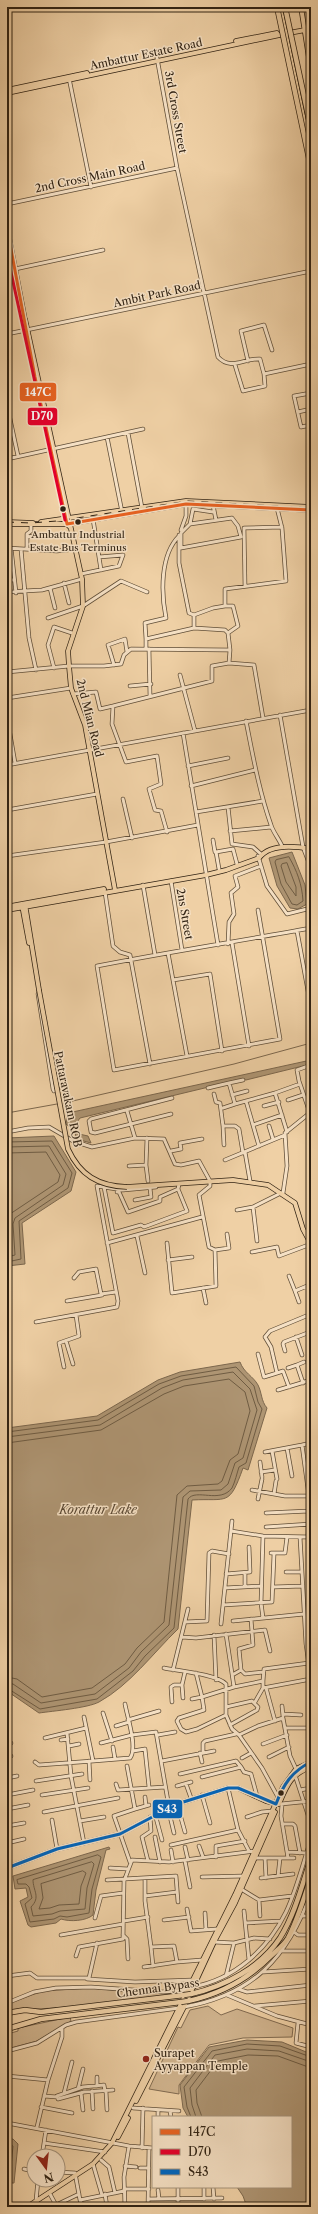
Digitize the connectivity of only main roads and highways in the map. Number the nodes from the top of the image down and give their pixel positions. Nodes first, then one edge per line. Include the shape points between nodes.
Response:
1 (281, 7) edge
2 (301, 7) edge
3 (305, 30) junction
4 (287, 32) junction
5 (311, 68) edge
6 (7, 91) edge
7 (304, 111) junction
8 (311, 129) edge
9 (311, 137) edge
10 (311, 154) edge
11 (311, 168) edge
12 (7, 228) edge
13 (186, 503) junction
14 (159, 507) junction
15 (311, 507) edge
16 (298, 508) junction
17 (311, 510) edge
18 (7, 522) edge
19 (69, 523) junction
20 (311, 849) edge
21 (260, 856) junction
22 (206, 873) junction
23 (114, 889) junction
24 (24, 905) junction
25 (7, 908) edge
26 (311, 1244) edge
27 (311, 1762) edge
28 (311, 1767) edge
29 (280, 1799) junction
30 (279, 1804) junction
31 (265, 1833) junction
32 (257, 1851) junction
33 (311, 1858) edge
34 (7, 1868) edge
35 (311, 1877) edge
36 (227, 1986) junction
37 (190, 1988) junction
38 (7, 2012) edge
39 (41, 2012) junction
40 (41, 2019) junction
41 (7, 2029) edge
42 (151, 2069) junction
43 (124, 2122) junction
44 (114, 2143) junction
45 (94, 2165) junction
46 (77, 2176) junction
47 (33, 2205) edge
48 (27, 2207) edge

1 - 4 main road
1 - 8 highway, bridge
1 - 11 highway, bridge
2 - 3 main road
3 - 4 main road, Ambattur Estate Road
3 - 5 main road
4 - 6 main road, Ambattur Estate Road
4 - 7 main road
7 - 9 main road
7 - 10 main road
12 - 19 main road, 2nd Mian Road
13 - 14 main road
13 - 16 main road
13 - 16 main road
14 - 19 main road
14 - 19 main road
15 - 16 main road
16 - 17 main road
18 - 19 main road
18 - 19 main road via 31,525
19 - 23 main road, 2nd Mian Road via 81,576 83,606 72,633 68,666 71,688 85,726 90,750
20 - 21 main road via 282,846
21 - 22 main road
21 - 22 main road via 226,870
22 - 23 main road
22 - 23 main road via 143,886
23 - 24 main road
23 - 24 main road
24 - 25 main road
24 - 26 main road, Pattaravakam ROB, bridge via 68,1149 80,1170 90,1178 112,1186 179,1186 210,1181 250,1181 268,1185 295,1203
27 - 29 main road via 296,1769
28 - 29 main road via 295,1775
29 - 30 main road
30 - 31 main road
30 - 31 main road via 273,1811
30 - 34 main road via 238,1788 228,1788 191,1798 155,1814 120,1834 57,1849
31 - 32 main road
32 - 37 main road via 217,1928
32 - 37 main road via 241,1889
33 - 36 highway, Chennai Bypass via 296,1905 280,1938 262,1958
35 - 36 highway, Chennai Bypass via 301,1908 284,1942 254,1972
36 - 39 highway, Chennai Bypass, bridge via 191,1994
36 - 40 highway, Chennai Bypass, bridge via 219,1992 190,2000
37 - 42 main road
37 - 42 main road via 184,2006
38 - 39 highway, Chennai Bypass
39 - 40 highway
40 - 41 highway, Chennai Bypass
42 - 43 main road
42 - 43 main road
43 - 44 main road
44 - 45 main road
44 - 45 main road
45 - 46 main road
46 - 47 main road
46 - 47 main road
47 - 48 main road

